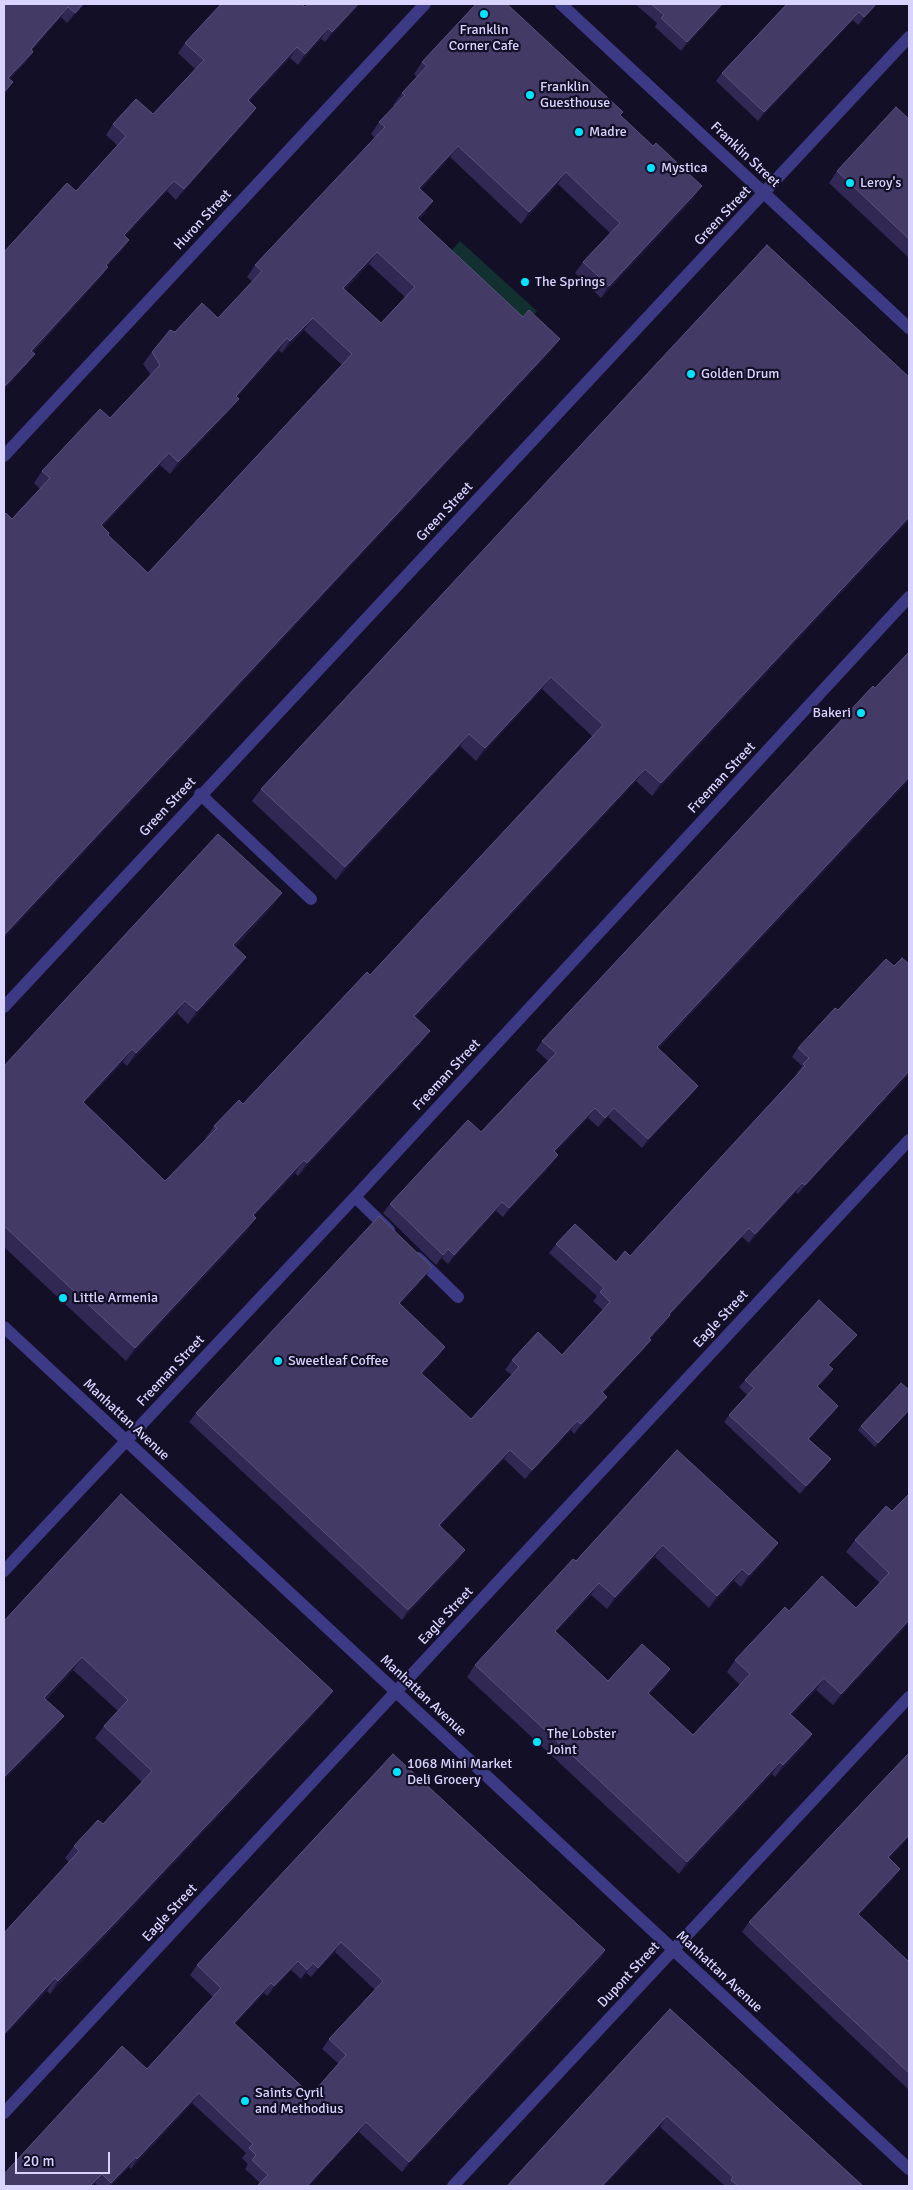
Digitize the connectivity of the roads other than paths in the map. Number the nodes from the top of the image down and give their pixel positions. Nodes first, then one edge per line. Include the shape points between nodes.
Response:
1 (425, 4) edge
2 (561, 4) edge
3 (909, 37) edge
4 (764, 194) junction
5 (909, 328) edge
6 (4, 456) edge
7 (909, 597) edge
8 (200, 794) junction
9 (311, 899) dead end
10 (4, 1007) edge
11 (909, 1140) edge
12 (355, 1197) junction
13 (458, 1296) dead end
14 (4, 1327) edge
15 (126, 1440) junction
16 (4, 1571) edge
17 (396, 1692) junction
18 (909, 1697) edge
19 (674, 1950) junction
20 (4, 2113) edge
21 (909, 2169) edge
22 (453, 2186) edge

1 - 6 street, Huron Street
2 - 4 street, Franklin Street
3 - 4 street, Green Street
4 - 5 street, Franklin Street
4 - 8 street, Green Street
7 - 12 street, Freeman Street
8 - 9 street
8 - 10 street, Green Street
11 - 17 street, Eagle Street
12 - 13 street
12 - 15 street, Freeman Street
14 - 15 street, Manhattan Avenue
15 - 16 street, Freeman Street
15 - 17 street, Manhattan Avenue
17 - 19 street, Manhattan Avenue
17 - 20 street, Eagle Street
18 - 19 street, Dupont Street
19 - 21 street, Manhattan Avenue
19 - 22 street, Dupont Street

